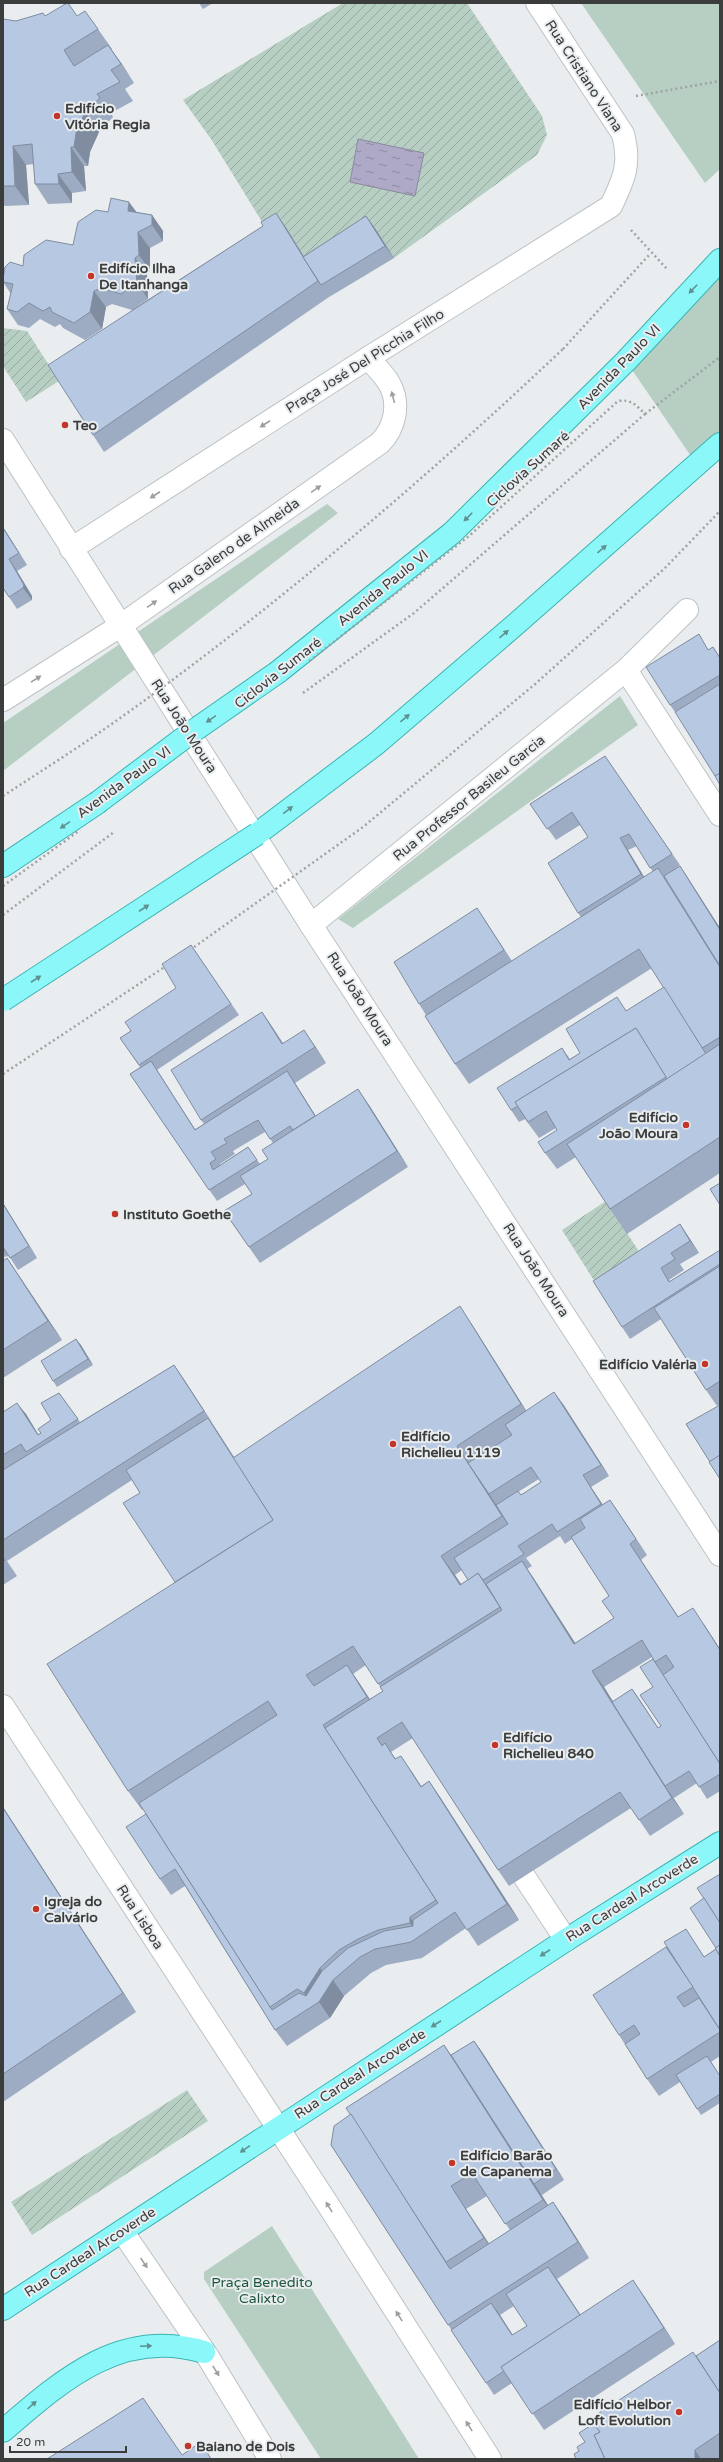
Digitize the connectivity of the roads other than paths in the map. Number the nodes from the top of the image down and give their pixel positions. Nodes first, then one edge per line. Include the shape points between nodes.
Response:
1 (537, 3) edge
2 (627, 151) joint
3 (720, 260) edge
4 (368, 358) junction
5 (3, 440) edge
6 (720, 444) edge
7 (71, 549) junction
8 (687, 610) dead end
9 (120, 626) junction
10 (626, 670) junction
11 (3, 700) edge
12 (720, 816) edge
13 (3, 866) edge
14 (311, 925) junction
15 (3, 1000) edge
16 (720, 1555) edge
17 (3, 1706) edge
18 (498, 1836) edge
19 (720, 1843) edge
20 (566, 1940) junction
21 (278, 2128) junction
22 (122, 2231) junction
23 (3, 2309) edge
24 (204, 2352) junction
25 (3, 2431) edge
26 (270, 2459) edge
27 (490, 2459) edge

1 - 2 street, Rua Cristiano Viana via 623,134
2 - 4 street, Praça José Del Picchia Filho via 626,171 611,206
3 -> 13 main road, Avenida Paulo VI, bridge via 626,361 452,533 278,672 97,803
4 -> 7 street, Praça José Del Picchia Filho
9 -> 4 street, Rua Galeno de Almeida via 365,455 390,432 395,406 390,385
5 - 7 street, Rua João Moura
15 -> 6 main road, bridge via 257,834 370,748 522,619
7 - 9 street, Rua João Moura
8 - 10 street, Rua Professor Basileu Garcia
11 -> 9 street, Rua Galeno de Almeida
9 - 14 street, Rua João Moura
10 - 12 street
10 - 14 street, Rua Professor Basileu Garcia
14 - 16 street, Rua João Moura
17 - 21 street, Rua Lisboa
18 - 20 street
19 - 20 main road, Rua Cardeal Arcoverde
20 -> 21 main road, Rua Cardeal Arcoverde
21 -> 22 main road, Rua Cardeal Arcoverde
27 -> 21 street
22 - 23 main road, Rua Cardeal Arcoverde
22 -> 24 street
25 -> 24 main road via 41,2397 62,2383 87,2367 130,2348 185,2346
24 -> 26 street

